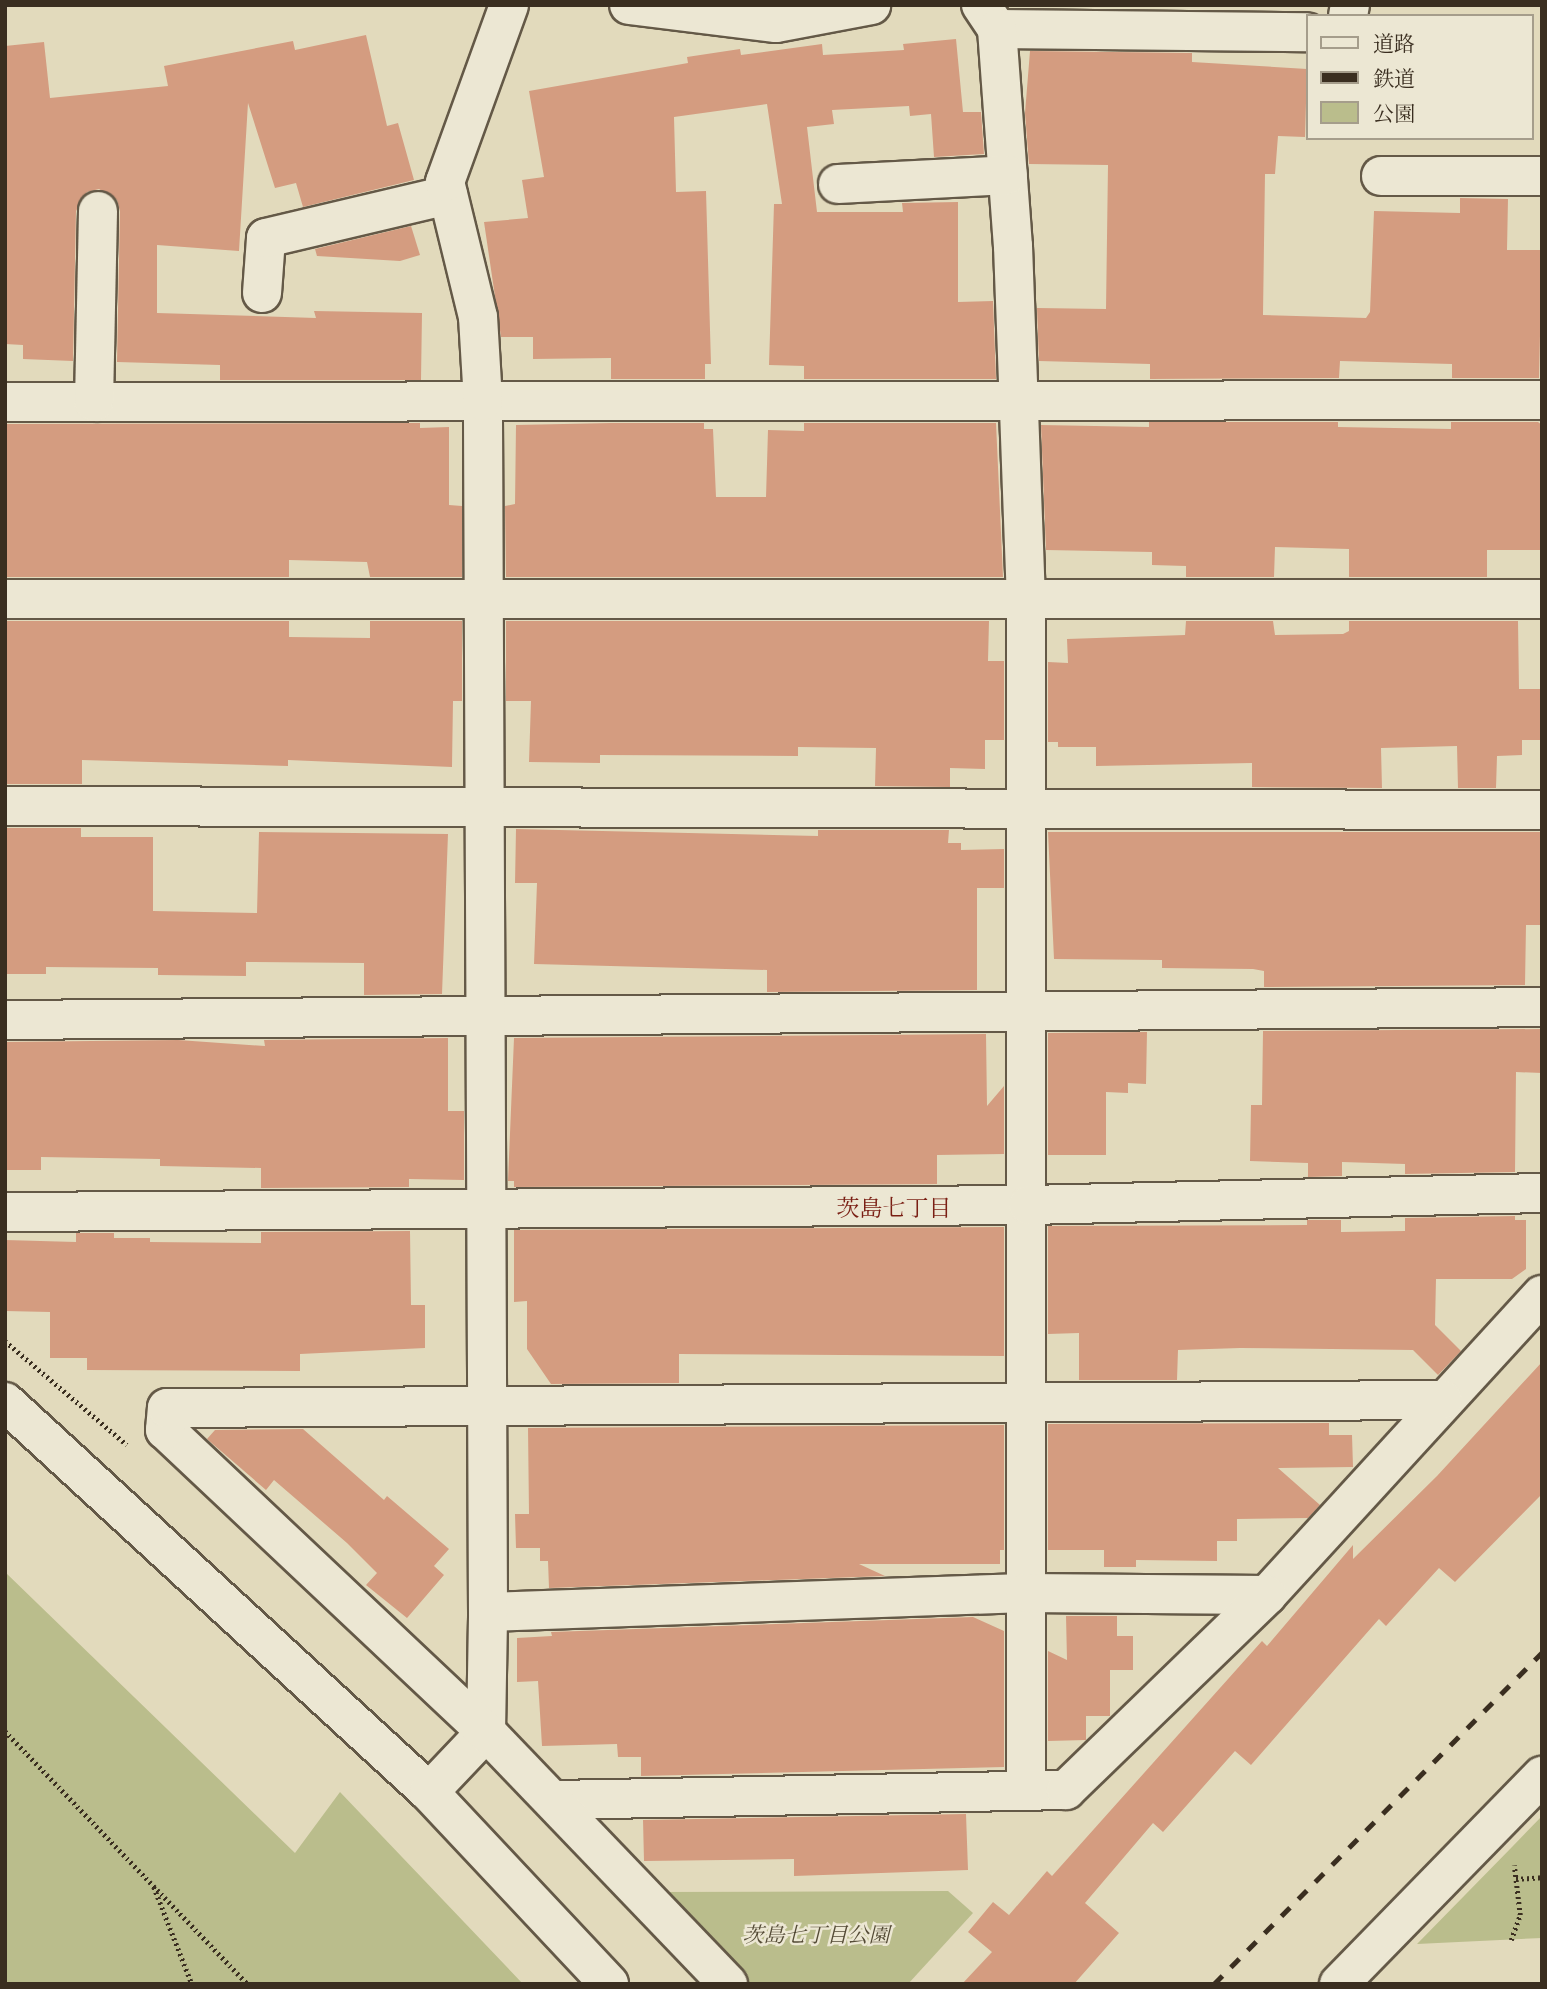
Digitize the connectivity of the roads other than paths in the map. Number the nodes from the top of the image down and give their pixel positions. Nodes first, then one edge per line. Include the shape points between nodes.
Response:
1 (509, 5) edge
2 (629, 5) edge
3 (871, 5) edge
4 (729, 13) edge
5 (989, 17) edge
6 (1306, 32) edge
7 (1008, 175) junction
8 (1381, 176) dead end
9 (1542, 176) edge
10 (838, 184) dead end
11 (448, 195) junction
12 (98, 211) dead end
13 (262, 293) dead end
14 (1019, 398) junction
15 (1542, 400) edge
16 (483, 401) junction
17 (5, 402) edge
18 (94, 402) junction
19 (5, 599) edge
20 (484, 599) junction
21 (1542, 599) edge
22 (1027, 600) junction
23 (484, 804) junction
24 (5, 806) edge
25 (1024, 808) junction
26 (1542, 810) edge
27 (1542, 1007) edge
28 (1026, 1010) junction
29 (486, 1015) junction
30 (5, 1020) edge
31 (1542, 1193) edge
32 (1028, 1205) junction
33 (486, 1206) junction
34 (5, 1212) edge
35 (1542, 1295) edge
36 (1443, 1400) junction
37 (5, 1402) edge
38 (1027, 1402) junction
39 (487, 1406) junction
40 (1025, 1593) junction
41 (1267, 1595) junction
42 (488, 1612) junction
43 (486, 1732) junction
44 (1537, 1785) edge
45 (1026, 1790) junction
46 (429, 1792) junction
47 (555, 1800) junction
48 (609, 1984) edge
49 (728, 1984) edge
50 (1339, 1984) edge

1 - 11 street via 445,182
2 - 4 street
3 - 4 street via 775,23
5 - 6 street
5 - 7 street
7 - 10 street
7 - 14 street
8 - 9 street
11 - 13 street via 267,239
11 - 16 street via 478,317
12 - 18 street
14 - 15 street
14 - 16 street
14 - 22 street
16 - 18 street
16 - 20 street
17 - 18 street
19 - 20 street
20 - 22 street
20 - 23 street
21 - 22 street
22 - 25 street
23 - 24 street
23 - 25 street
23 - 29 street
25 - 26 street
25 - 28 street
27 - 28 street
28 - 29 street
28 - 32 street
29 - 30 street
29 - 33 street
31 - 32 street
32 - 33 street
32 - 38 street
33 - 34 street
33 - 39 street
35 - 36 street
36 - 38 street
36 - 41 street
37 - 46 street
38 - 39 street
38 - 40 street
39 - 42 street
39 - 43 street via 167,1408 165,1430
40 - 41 street
40 - 42 street
40 - 45 street
41 - 45 street via 1066,1790
42 - 43 street
43 - 46 street
43 - 47 street
44 - 50 street
45 - 47 street
46 - 48 street
47 - 49 street

